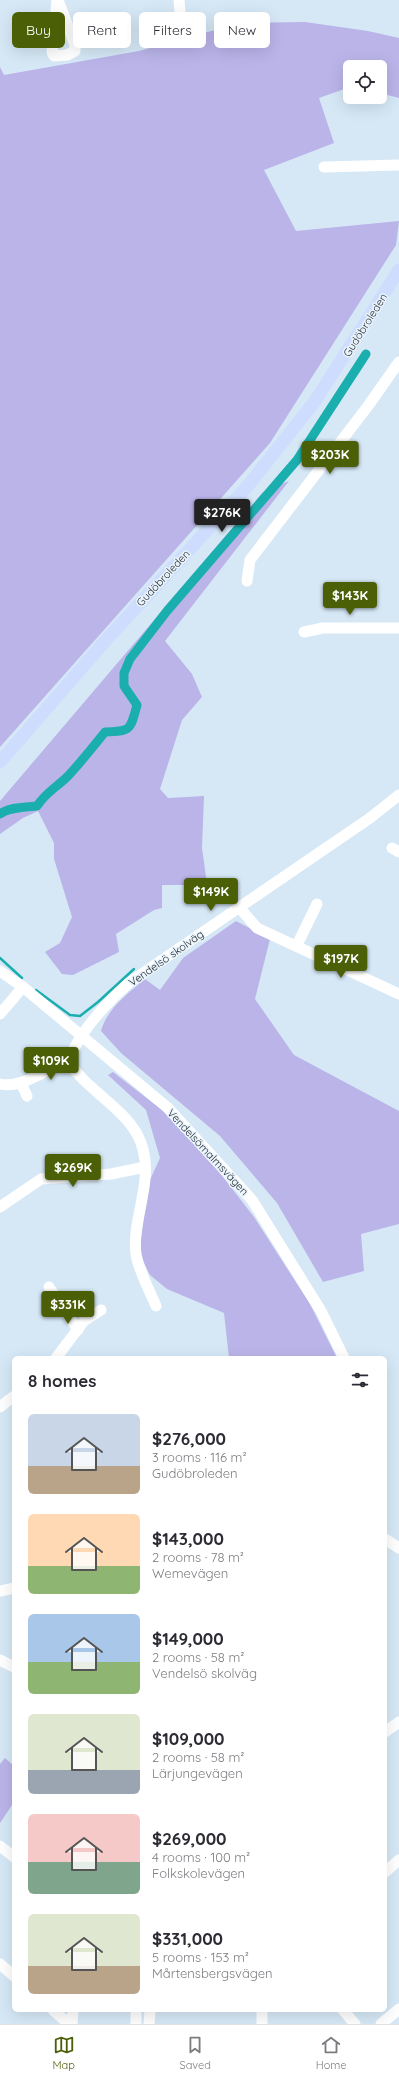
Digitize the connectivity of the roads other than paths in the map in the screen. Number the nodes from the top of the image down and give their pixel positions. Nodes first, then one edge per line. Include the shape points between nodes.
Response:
1 (179, 0) edge
2 (180, 12) edge
3 (399, 165) edge
4 (324, 167) dead end
5 (399, 270) edge
6 (399, 362) edge
7 (247, 581) dead end
8 (399, 628) edge
9 (304, 632) dead end
10 (0, 762) edge
11 (399, 795) edge
12 (317, 904) dead end
13 (238, 907) junction
14 (297, 945) junction
15 (0, 971) edge
16 (23, 987) junction
17 (399, 994) edge
18 (0, 1014) edge
19 (81, 1036) junction
20 (68, 1061) junction
21 (21, 1083) junction
22 (0, 1084) edge
23 (27, 1096) dead end
24 (146, 1167) junction
25 (0, 1207) edge
26 (49, 1287) dead end
27 (156, 1306) dead end
28 (101, 1310) dead end
29 (78, 1330) junction
30 (58, 1356) edge
31 (343, 1356) edge
32 (12, 1398) edge
33 (0, 1407) edge
34 (387, 1540) edge
35 (399, 1548) edge
36 (12, 1588) edge
37 (0, 1591) edge
38 (0, 1660) edge
39 (12, 1666) edge
40 (399, 1722) edge
41 (387, 1731) edge
42 (0, 1846) edge
43 (12, 1855) edge
44 (399, 1860) edge
45 (387, 1870) edge
46 (0, 1964) edge
47 (12, 1974) edge
48 (399, 2008) edge
49 (55, 2012) edge
50 (73, 2012) edge
51 (136, 2012) edge
52 (150, 2012) edge
53 (262, 2012) edge
54 (346, 2012) edge
55 (70, 2024) edge
56 (136, 2024) edge
57 (149, 2024) edge
58 (262, 2024) edge
59 (355, 2024) edge
60 (381, 2024) edge

1 - 2 street
3 - 4 street
5 - 10 main road, Gudöbroleden via 315,402 247,487 107,639
6 - 7 street via 250,560
8 - 9 street via 323,628
11 - 13 street, Vendelsö skolväg via 370,818
12 - 14 street
13 - 14 street via 257,928
13 - 19 street, Vendelsö skolväg via 130,982 111,998
14 - 17 street
15 - 16 street, Vendelsömalmsvägen
16 - 18 street
16 - 19 street, Vendelsömalmsvägen
19 - 20 street, Vendelsö skolväg
19 - 31 street, Vendelsömalmsvägen via 168,1108 252,1200 321,1311
20 - 21 street
20 - 24 street via 76,1074 121,1115 137,1134
21 - 22 street via 8,1086
21 - 23 street
24 - 25 street via 111,1174 41,1179
24 - 27 street via 136,1255
26 - 29 street
28 - 29 street via 84,1321
29 - 30 street
32 - 33 street
34 - 35 street
36 - 37 street
38 - 39 street
40 - 41 street
42 - 43 street
44 - 45 street
46 - 47 street
48 - 60 street
49 - 55 street
50 - 55 street
51 - 56 street
52 - 57 street
53 - 58 street
54 - 59 street

